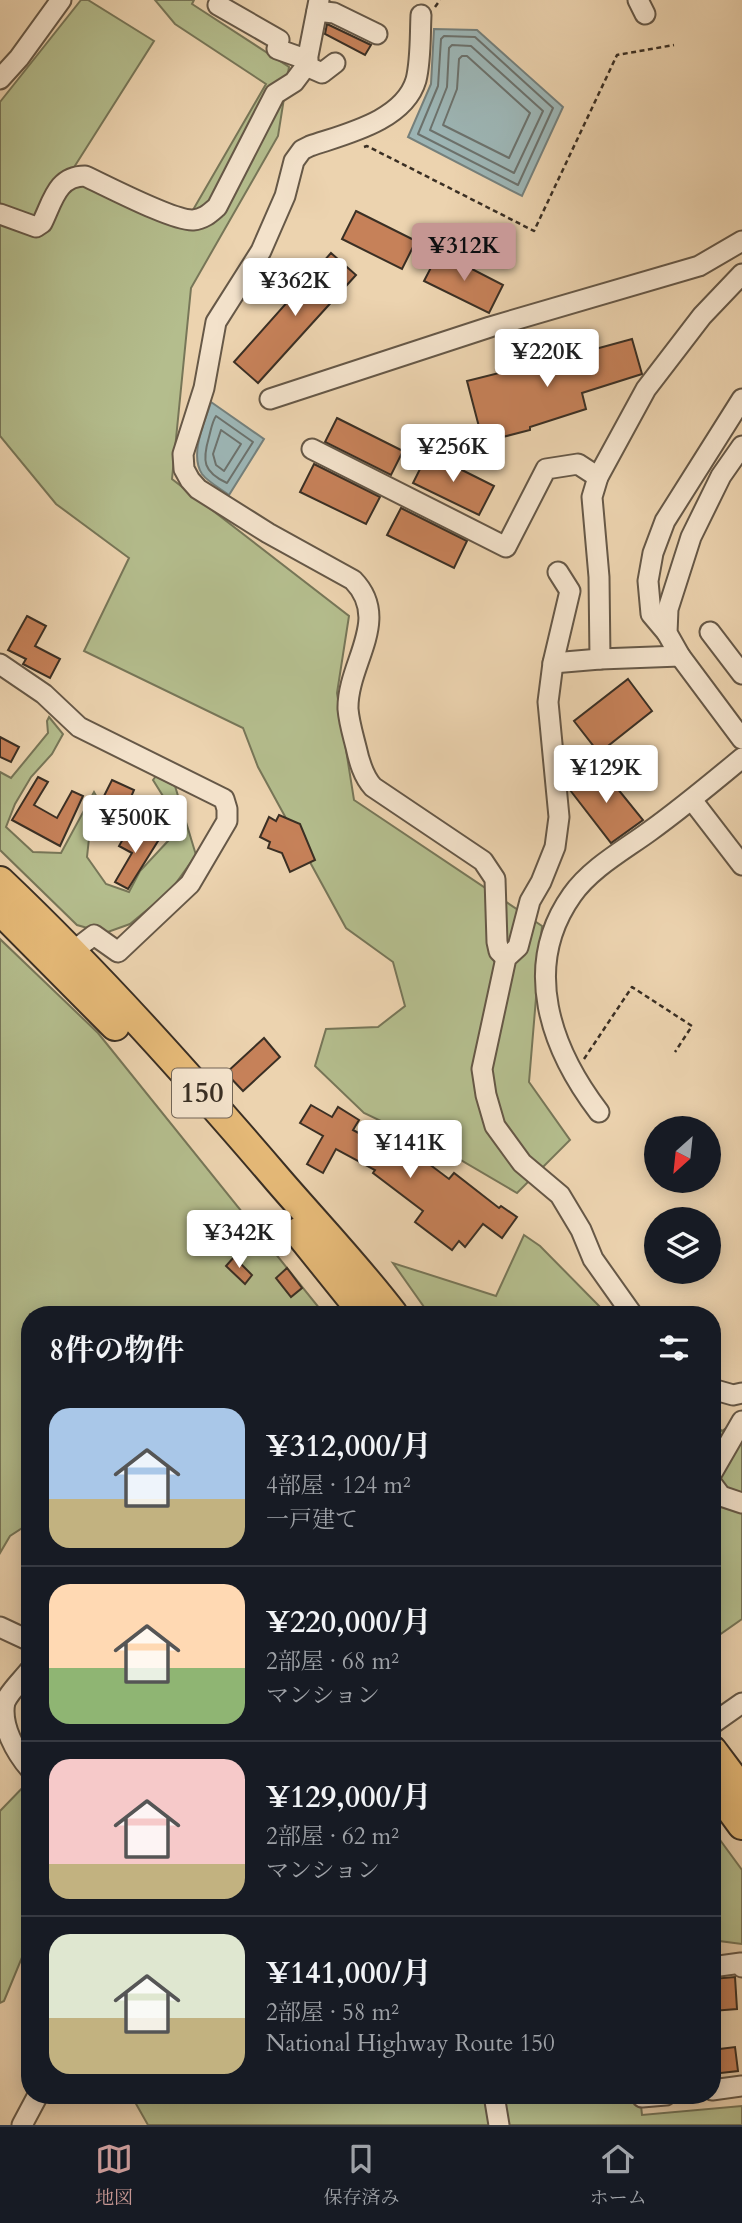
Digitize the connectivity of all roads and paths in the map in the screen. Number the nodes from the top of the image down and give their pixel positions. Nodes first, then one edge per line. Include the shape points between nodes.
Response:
1 (61, 0) edge
2 (218, 5) dead end
3 (318, 5) edge
4 (421, 15) dead end
5 (377, 34) dead end
6 (674, 46) dead end
7 (307, 63) junction
8 (335, 63) dead end
9 (0, 79) edge
10 (356, 149) dead end
11 (0, 214) edge
12 (742, 241) edge
13 (742, 274) edge
14 (270, 399) dead end
15 (742, 399) edge
16 (742, 446) edge
17 (312, 449) dead end
18 (598, 477) junction
19 (558, 572) dead end
20 (710, 632) dead end
21 (667, 633) junction
22 (680, 656) junction
23 (600, 659) junction
24 (553, 663) junction
25 (0, 664) edge
26 (742, 674) edge
27 (742, 739) edge
28 (742, 758) edge
29 (692, 800) junction
30 (742, 865) edge
31 (0, 881) edge
32 (0, 910) edge
33 (72, 953) junction
34 (506, 958) junction
35 (675, 1052) dead end
36 (575, 1073) junction
37 (599, 1112) dead end
38 (358, 1306) edge
39 (386, 1306) edge
40 (626, 1306) edge
41 (721, 1392) edge
42 (742, 1392) edge
43 (742, 1422) edge
44 (721, 1458) edge
45 (721, 1496) edge
46 (742, 1503) edge
47 (0, 1627) edge
48 (21, 1637) edge
49 (21, 1682) edge
50 (742, 1703) edge
51 (721, 1718) edge
52 (21, 1759) edge
53 (721, 1762) edge
54 (742, 1790) edge
55 (721, 1796) edge
56 (742, 1825) edge
57 (721, 1966) edge
58 (742, 1966) edge
59 (742, 2086) edge
60 (721, 2089) edge
61 (33, 2104) edge
62 (496, 2104) edge
63 (22, 2125) edge
64 (499, 2125) edge

1 - 9 street
2 - 7 street via 279,40 277,49
3 - 5 street
3 - 7 street
4 - 34 street via 416,78 405,100 378,120 302,149 294,161 269,236 216,322 204,388 183,454 184,469 198,489 353,580 367,597 369,625 348,709 367,780 483,861 492,872 497,942
6 - 10 path via 617,55 534,231 367,146
7 - 8 street via 322,73
7 - 11 street via 294,82 275,94 217,207 206,216 193,220 176,217 85,176 63,182 36,227
12 - 14 street via 699,267 490,327
13 - 18 street via 702,316 646,389
15 - 21 street via 665,521 653,553 648,581 651,614
16 - 21 street via 721,476 691,537 668,609
17 - 18 street via 506,547 546,469 578,464
18 - 23 street via 592,497
19 - 24 street via 570,591
20 - 26 street
21 - 22 street
22 - 23 street
22 - 27 street
23 - 24 street
24 - 34 street via 548,702 559,817 555,847 530,901 518,947
25 - 33 street via 44,694 79,727 224,799 228,809 227,821 190,884 118,952 94,935
28 - 29 street
29 - 30 street
29 - 36 street via 595,871 559,917 547,966 547,1008
31 - 33 highway, 150
32 - 38 highway, 150 via 216,1136
33 - 39 highway, 150 via 242,1137
34 - 40 street via 482,1069 495,1126 522,1163 560,1195 593,1259
35 - 36 path via 692,1026 632,987
36 - 37 street
41 - 42 street
43 - 44 street
45 - 46 street
47 - 48 street
49 - 52 street via 4,1704 4,1727
50 - 51 street
53 - 54 highway
55 - 56 highway
57 - 58 street
59 - 60 street
61 - 63 street
62 - 64 street

